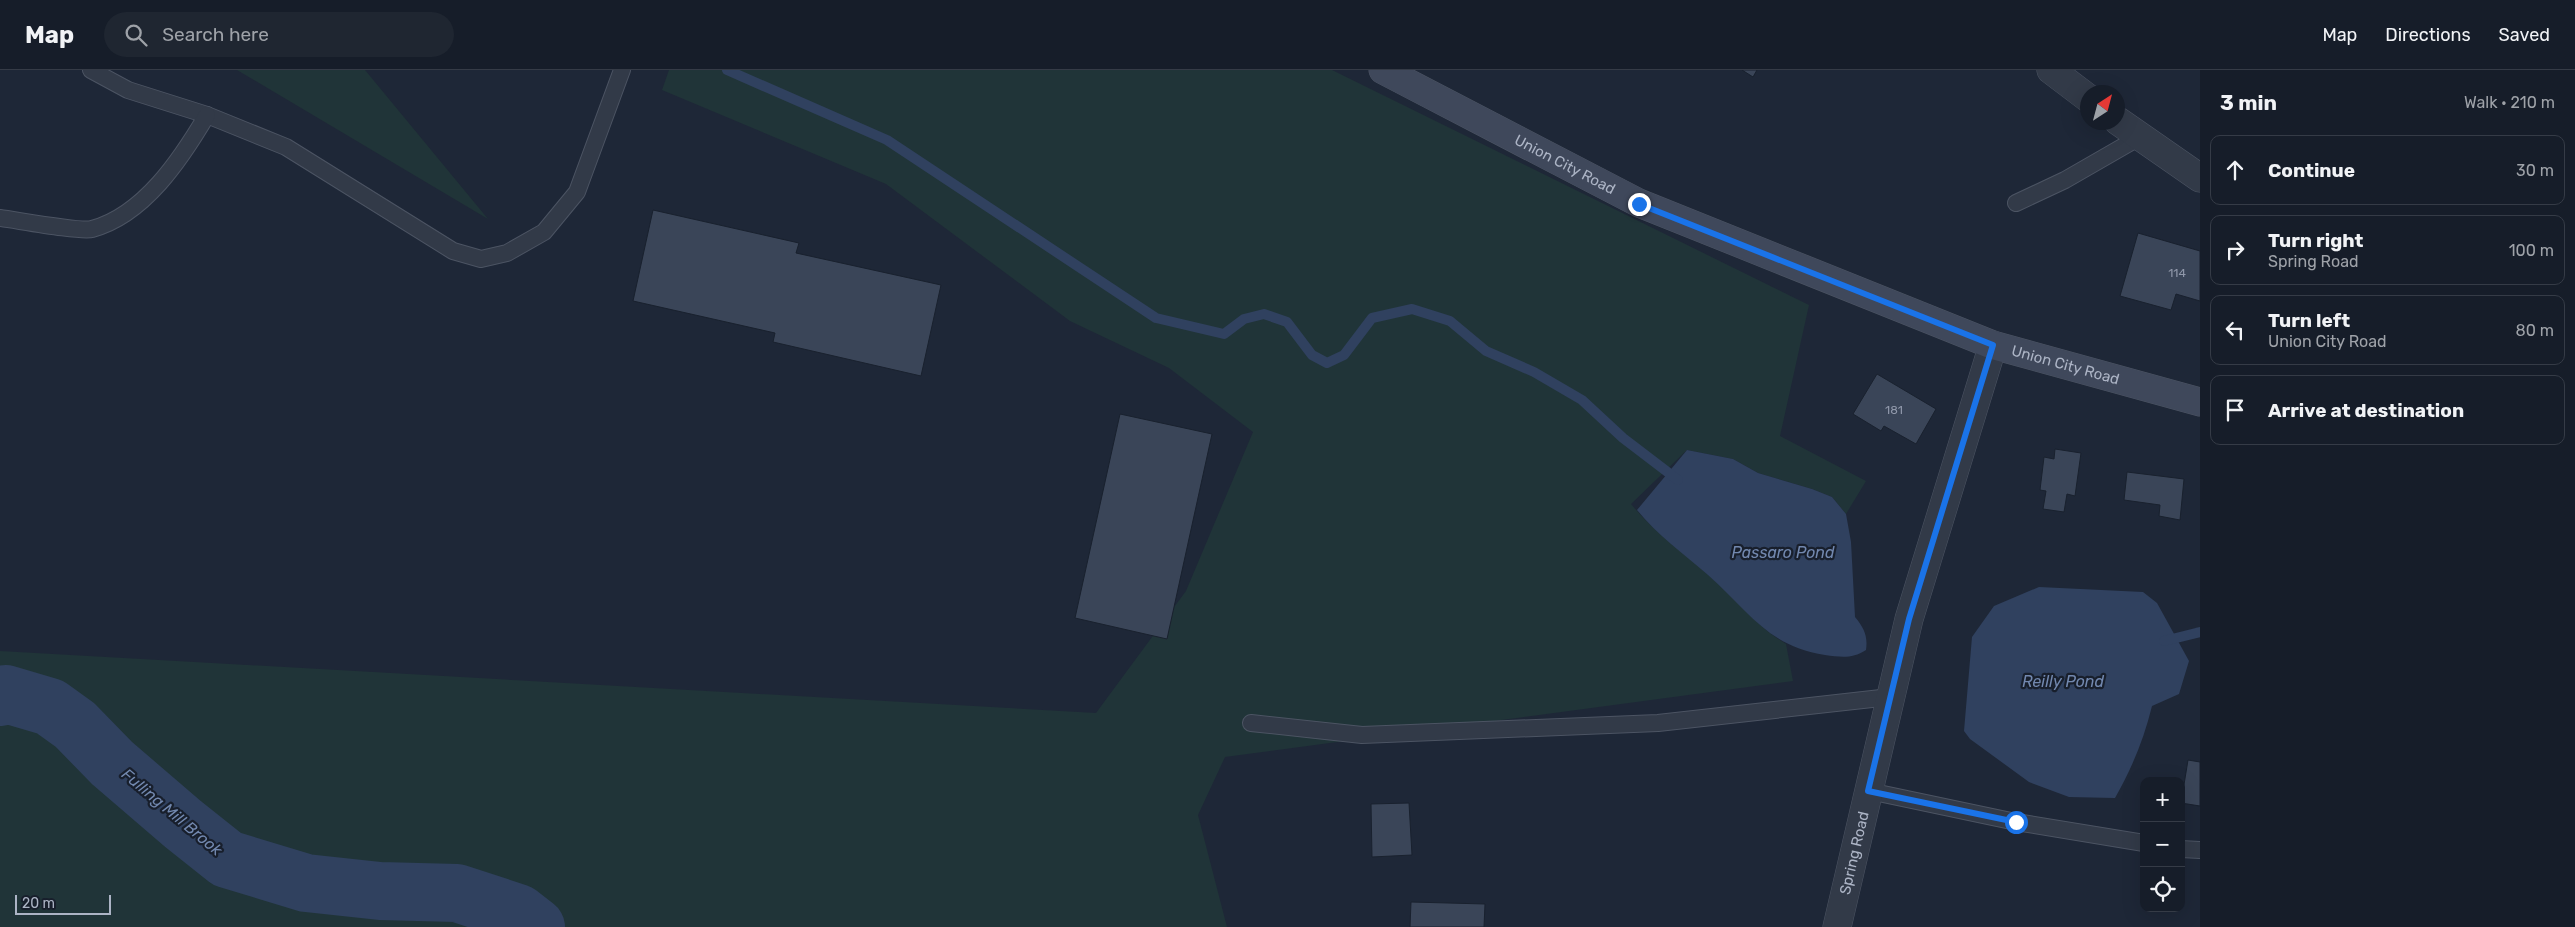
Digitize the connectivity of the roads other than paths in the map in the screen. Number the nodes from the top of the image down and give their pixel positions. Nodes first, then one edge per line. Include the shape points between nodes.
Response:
1 (91, 70) edge
2 (622, 70) edge
3 (1383, 70) edge
4 (2051, 70) edge
5 (2080, 92) edge
6 (207, 115) junction
7 (2128, 130) edge
8 (2200, 178) edge
9 (2016, 203) dead end
10 (0, 218) edge
11 (1993, 345) junction
12 (2200, 402) edge
13 (1890, 697) junction
14 (1250, 723) dead end
15 (1868, 791) junction
16 (2140, 842) edge
17 (2185, 849) edge
18 (2200, 850) edge
19 (1837, 927) edge

1 - 6 lane via 128,90
2 - 6 lane via 577,192 544,232 507,253 481,260 453,251 286,147
3 - 11 main road, Union City Road via 1639,204
4 - 5 street
6 - 10 lane via 183,155 134,208 90,230
7 - 8 street
7 - 9 lane via 2065,180
11 - 12 main road, Union City Road
11 - 13 street, Spring Road via 1909,619
13 - 14 lane via 1658,723 1392,734 1362,735
13 - 15 street, Spring Road
15 - 16 lane via 2016,822
15 - 19 street, Spring Road
17 - 18 lane

